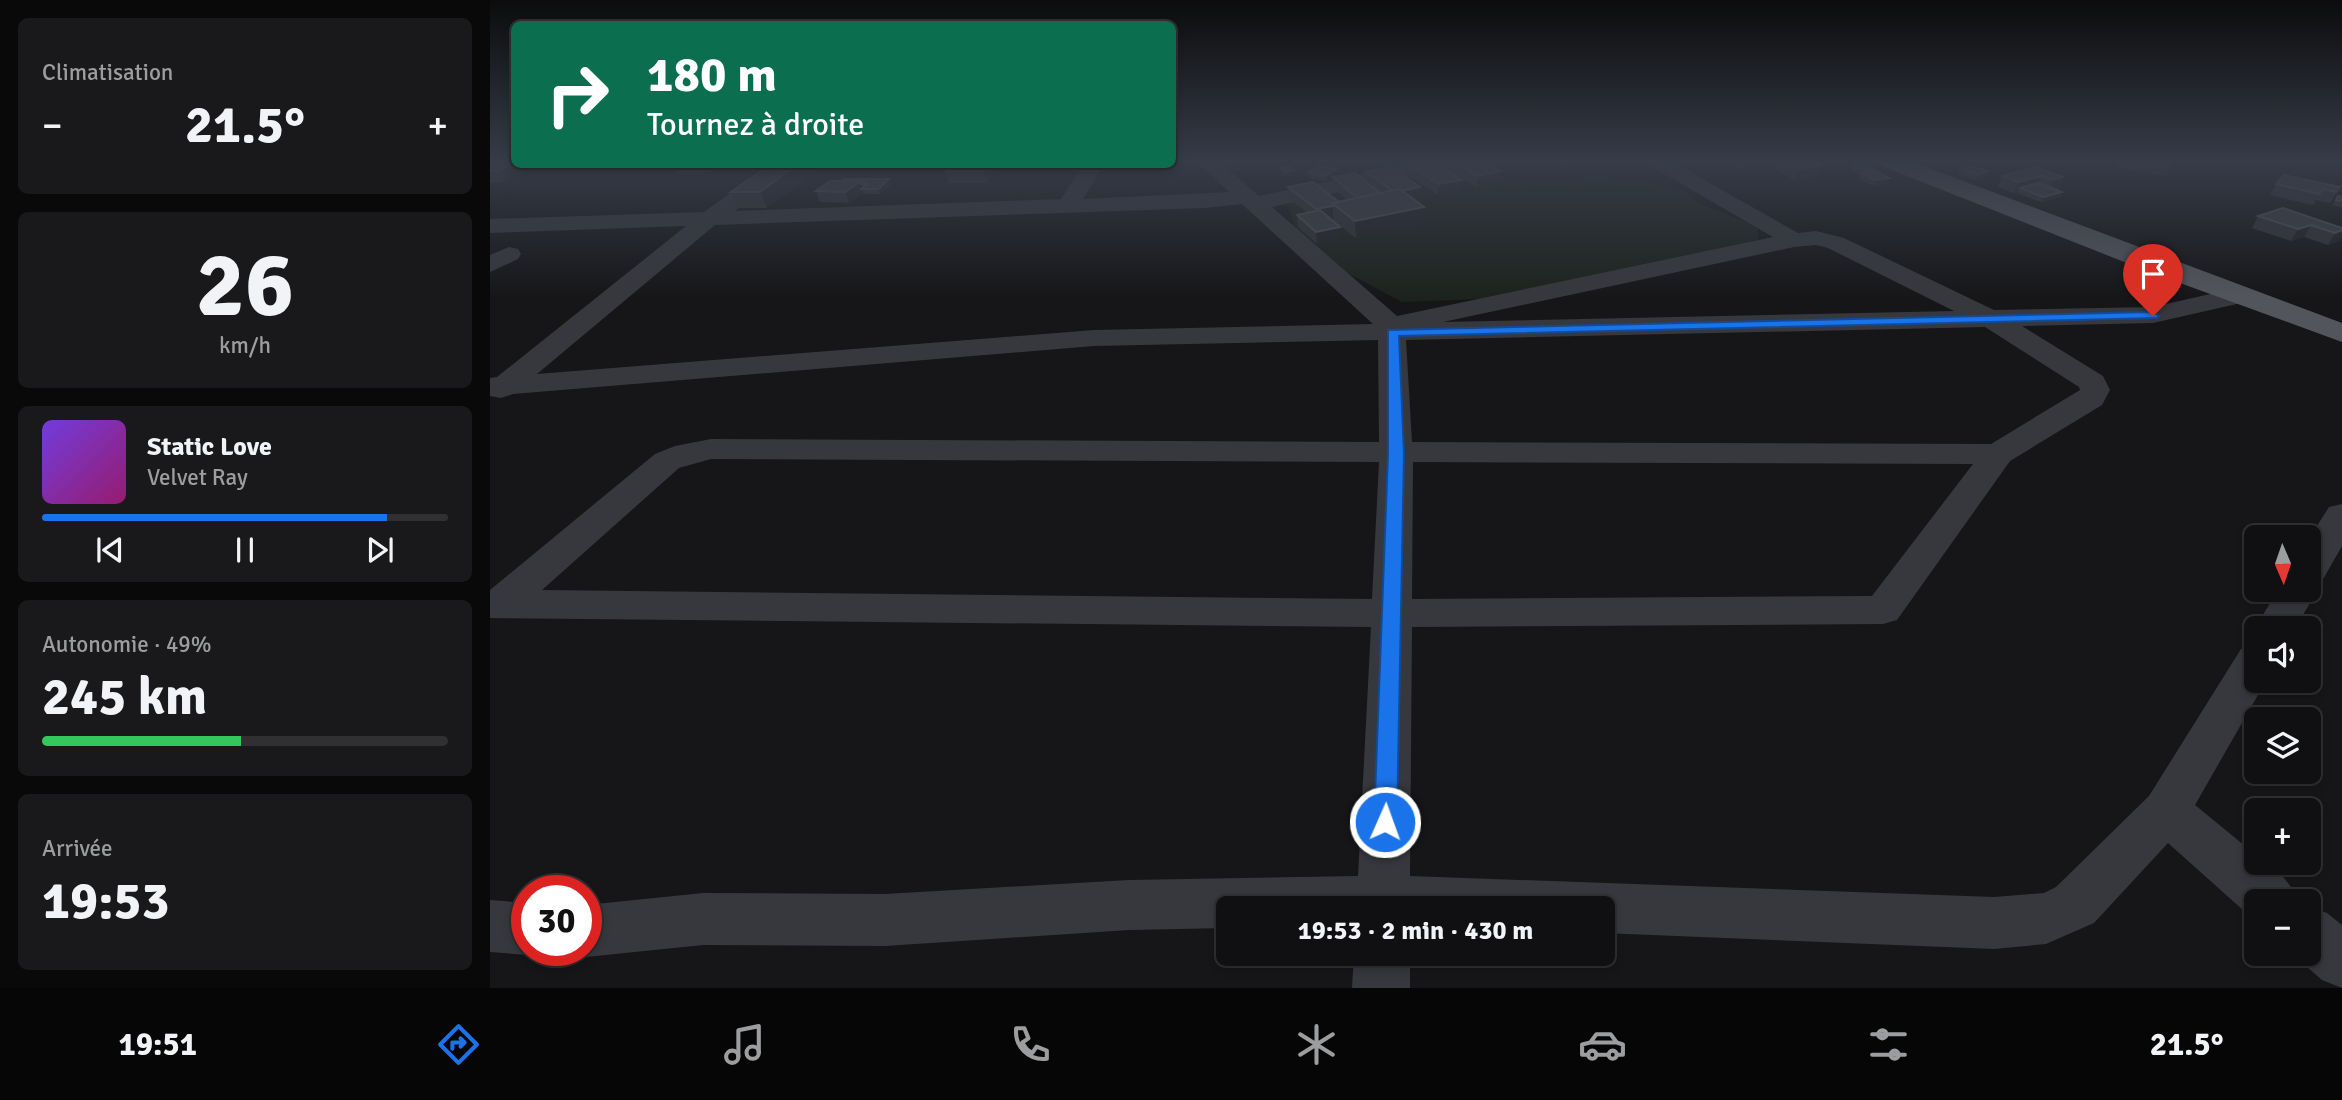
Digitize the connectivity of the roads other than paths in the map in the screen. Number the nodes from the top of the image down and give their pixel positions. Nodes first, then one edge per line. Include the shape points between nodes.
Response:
1 (726, 207) edge
2 (1038, 207) edge
3 (1257, 207) edge
4 (1737, 207) edge
5 (2029, 207) edge
6 (710, 219) junction
7 (490, 226) edge
8 (1794, 240) junction
9 (2241, 295) junction
10 (1995, 321) junction
11 (1392, 329) junction
12 (2342, 333) edge
13 (495, 390) edge
14 (1396, 454) junction
15 (1998, 454) junction
16 (2342, 515) edge
17 (2321, 550) edge
18 (497, 604) edge
19 (1392, 613) junction
20 (2244, 680) edge
21 (2166, 811) junction
22 (2258, 889) edge
23 (1383, 896) edge
24 (1216, 905) edge
25 (1615, 911) edge
26 (490, 926) edge
27 (511, 928) edge
28 (602, 929) edge
29 (2321, 943) edge
30 (2342, 961) edge
31 (1382, 966) edge
32 (1381, 988) edge

1 - 6 street
2 - 6 street
3 - 11 street
4 - 8 street
5 - 9 main road
6 - 7 street
6 - 13 street
8 - 10 street via 1816,238 1836,243
8 - 11 street
9 - 10 street via 2153,316
9 - 12 main road
10 - 11 street
10 - 15 street via 2092,382 2095,390 2091,398
11 - 13 street via 1094,338
11 - 14 street
14 - 15 street
14 - 18 street via 711,449 687,453 667,461
14 - 19 street
15 - 19 street via 1883,610
16 - 17 street
18 - 19 street
19 - 23 street
20 - 21 street
21 - 22 street
21 - 25 street via 2075,905 2046,918 1994,923
24 - 28 street via 1129,905 885,920 703,919
26 - 27 street
29 - 30 street
31 - 32 street

